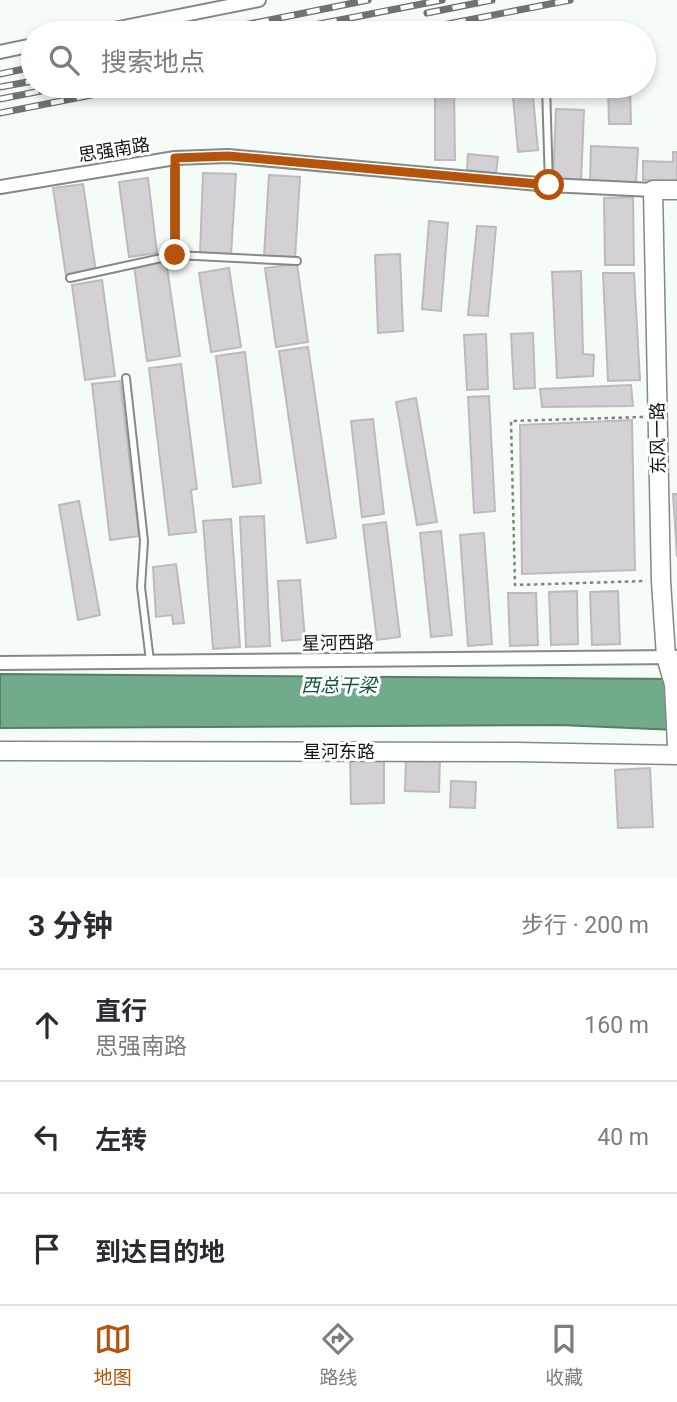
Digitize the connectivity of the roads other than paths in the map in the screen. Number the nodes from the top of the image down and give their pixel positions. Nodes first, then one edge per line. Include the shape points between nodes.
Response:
1 (259, 0) edge
2 (154, 21) edge
3 (21, 48) edge
4 (0, 52) edge
5 (547, 98) edge
6 (175, 158) junction
7 (549, 185) junction
8 (0, 187) edge
9 (653, 190) junction
10 (677, 190) edge
11 (175, 255) junction
12 (297, 261) dead end
13 (70, 278) dead end
14 (126, 377) dead end
15 (672, 657) edge
16 (150, 662) junction
17 (0, 663) edge
18 (676, 739) edge
19 (0, 751) edge
20 (677, 755) edge

1 - 2 street
3 - 4 street
5 - 7 lane
6 - 7 street, 思强南路 via 228,156
6 - 8 street, 思强南路
6 - 11 lane
7 - 9 street, 思强南路
9 - 10 main road
9 - 15 main road, 东风一路 via 662,580
11 - 12 lane
11 - 13 lane
14 - 16 lane via 144,541 141,587
15 - 16 street, 星河西路
15 - 18 main road, 东风一路
16 - 17 street, 星河西路
19 - 20 main road, 星河东路

